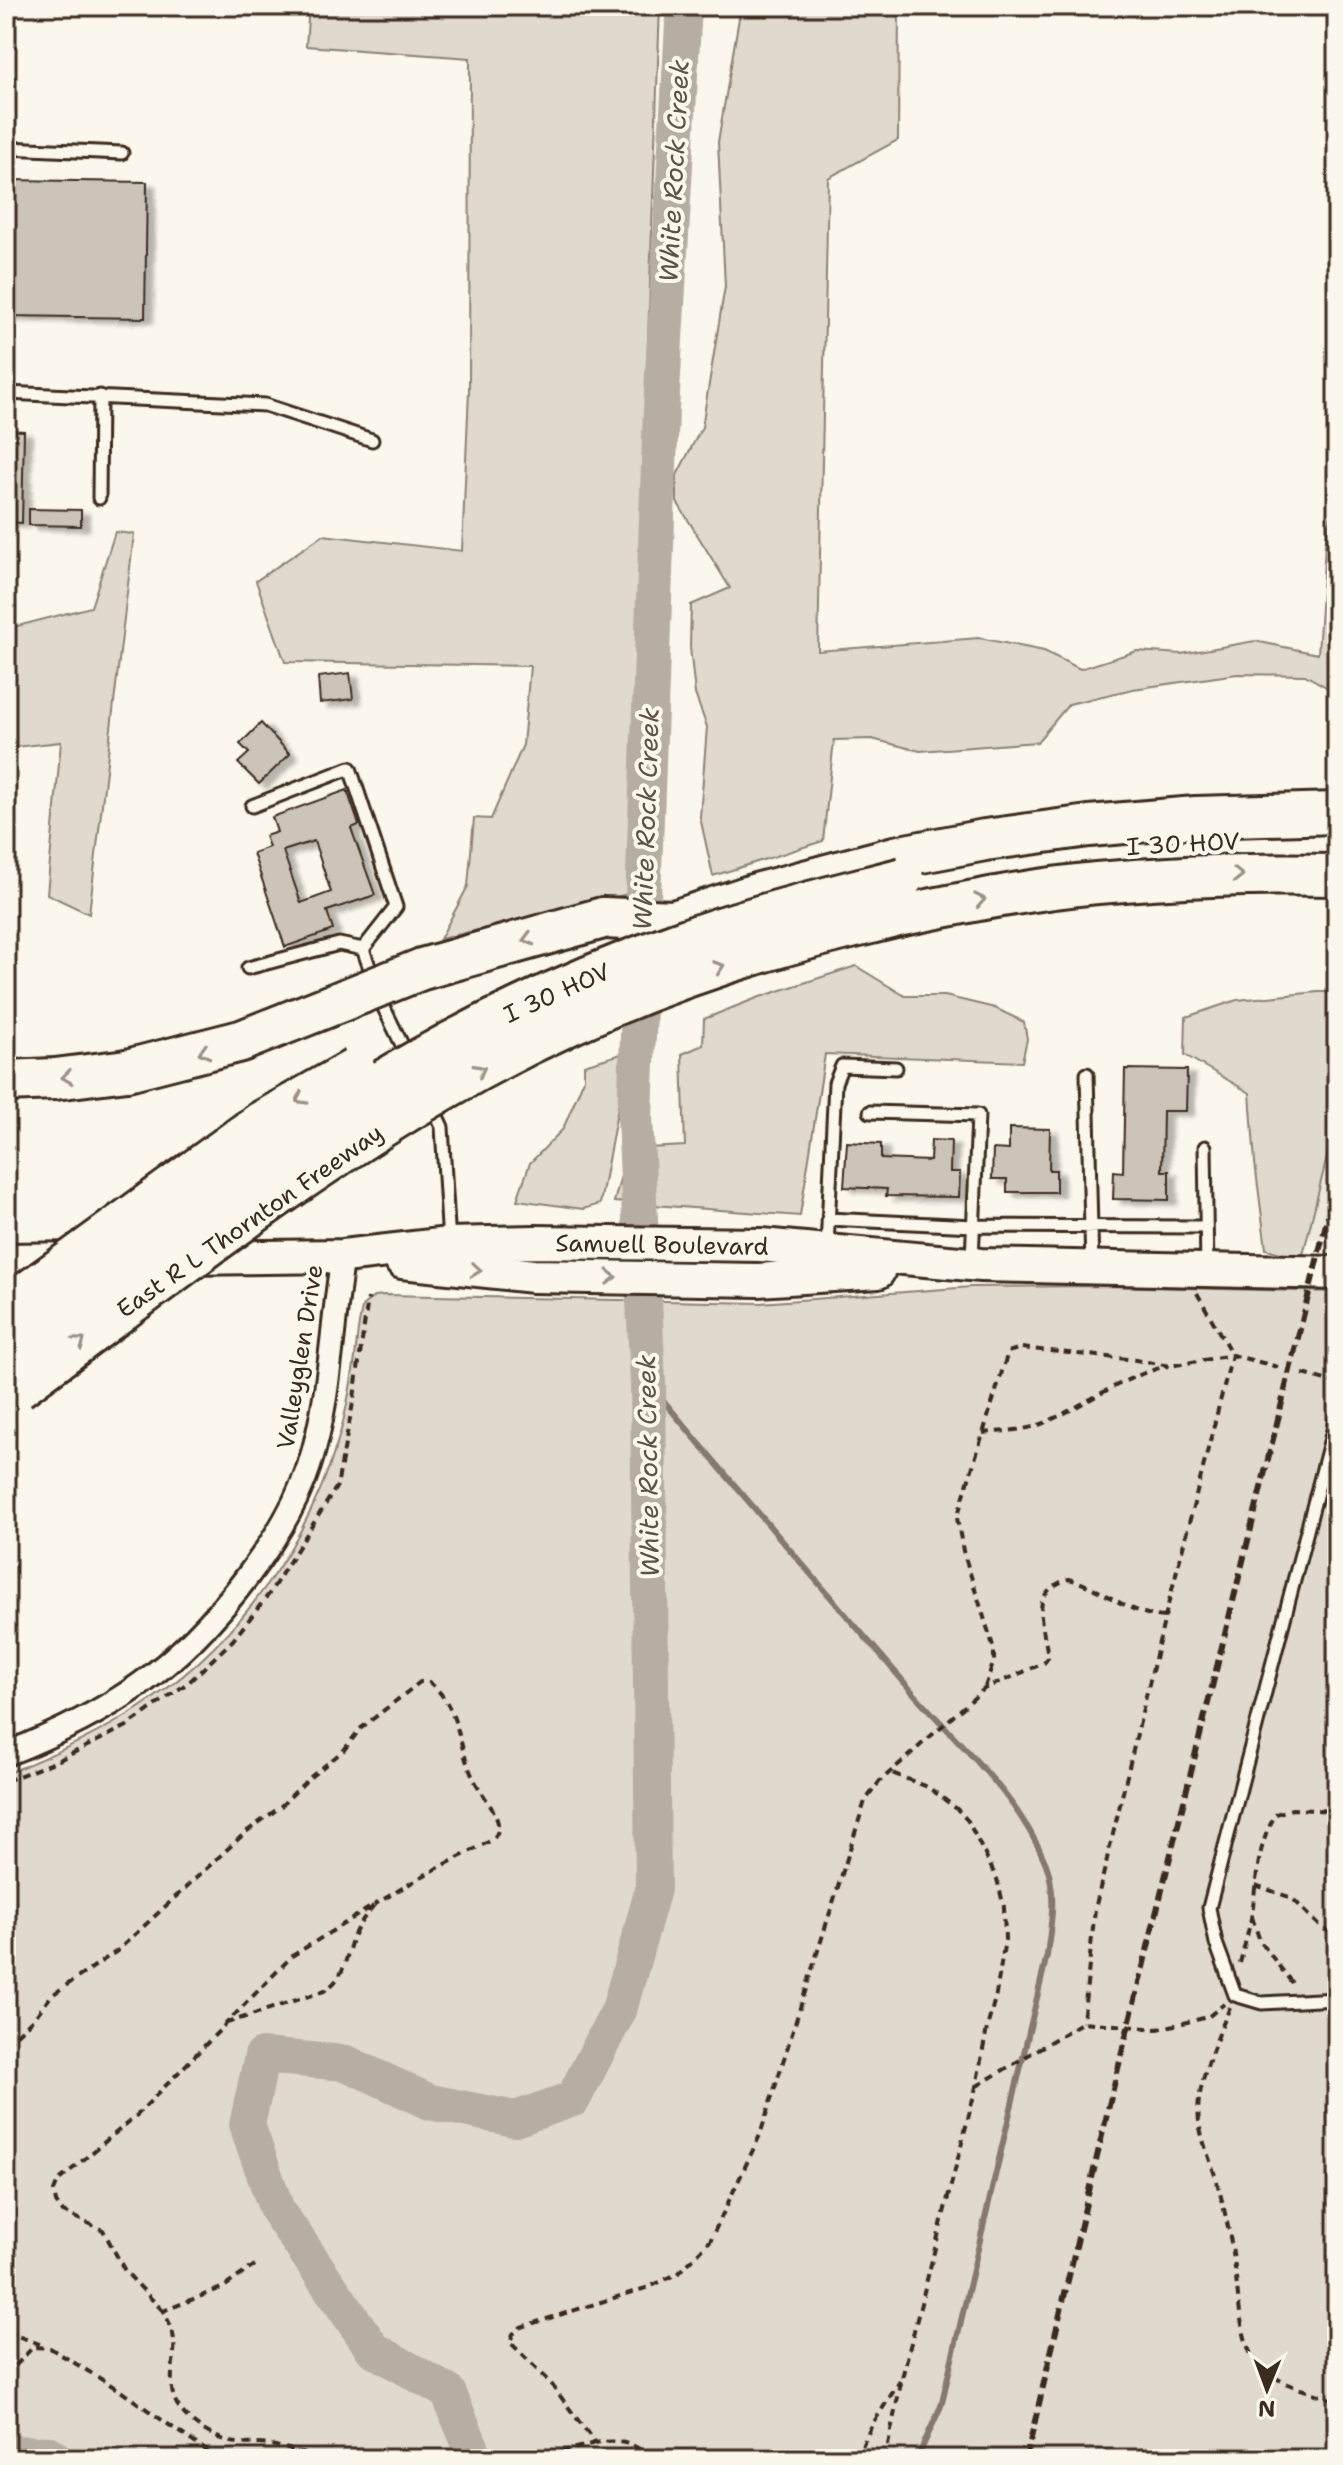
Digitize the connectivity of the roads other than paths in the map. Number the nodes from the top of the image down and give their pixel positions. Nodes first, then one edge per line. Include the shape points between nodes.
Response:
1 (6, 148) edge
2 (122, 153) dead end
3 (6, 393) edge
4 (100, 396) junction
5 (372, 440) dead end
6 (99, 498) dead end
7 (252, 806) dead end
8 (1335, 842) edge
9 (900, 883) junction
10 (674, 921) junction
11 (363, 949) junction
12 (248, 968) dead end
13 (896, 1068) dead end
14 (417, 1074) dead end
15 (1087, 1074) dead end
16 (6, 1081) edge
17 (423, 1087) dead end
18 (870, 1112) dead end
19 (1205, 1147) dead end
20 (828, 1219) junction
21 (974, 1226) junction
22 (1091, 1227) junction
23 (1206, 1227) junction
24 (449, 1244) junction
25 (827, 1251) junction
26 (343, 1256) junction
27 (6, 1260) edge
28 (977, 1265) junction
29 (1092, 1267) junction
30 (1195, 1269) junction
31 (1337, 1273) edge
32 (6, 1308) edge
33 (6, 1349) edge
34 (12, 1392) edge
35 (1337, 1415) edge
36 (6, 1754) edge
37 (1337, 1999) edge

1 - 2 lane
3 - 4 lane
4 - 5 lane via 265,405
4 - 6 lane
7 - 11 lane via 350,768 396,907
8 - 9 highway, East R L Thornton Freeway via 1194,876 989,898
8 - 9 highway, East R L Thornton Freeway via 1196,817 1089,826 985,840
9 - 10 highway, East R L Thornton Freeway via 756,894
9 - 33 highway, I 30 HOV, bridge via 761,915 675,943 584,978 425,1057 280,1147
34 -> 9 highway, East R L Thornton Freeway, bridge via 302,1178 452,1084 523,1047 684,979 784,945
10 -> 16 highway, bridge via 603,918 469,954 241,1041 127,1070
10 -> 32 highway, East R L Thornton Freeway, bridge via 494,998 261,1122
11 - 12 lane via 339,944
11 - 14 lane via 384,1008
13 - 20 lane via 842,1066 835,1083
15 - 22 lane
17 - 24 lane via 442,1127
18 - 21 lane via 978,1115
19 - 23 lane
20 - 21 lane
20 - 25 lane
21 - 22 lane
21 - 28 lane
22 - 23 lane
22 - 29 lane
23 - 30 lane
24 - 25 main road, Samuell Boulevard via 761,1245
24 - 26 main road, Samuell Boulevard
25 - 28 main road, Samuell Boulevard
26 - 27 main road, Samuell Boulevard
26 -> 28 main road, Samuell Boulevard via 533,1276 758,1280
26 - 36 street, Valleyglen Drive via 312,1452 287,1515 262,1557 195,1641 157,1674 63,1731
28 - 29 main road, Samuell Boulevard
29 - 30 main road, Samuell Boulevard
30 - 31 main road, Samuell Boulevard
35 - 37 lane via 1209,1908 1235,1995 1262,2003

